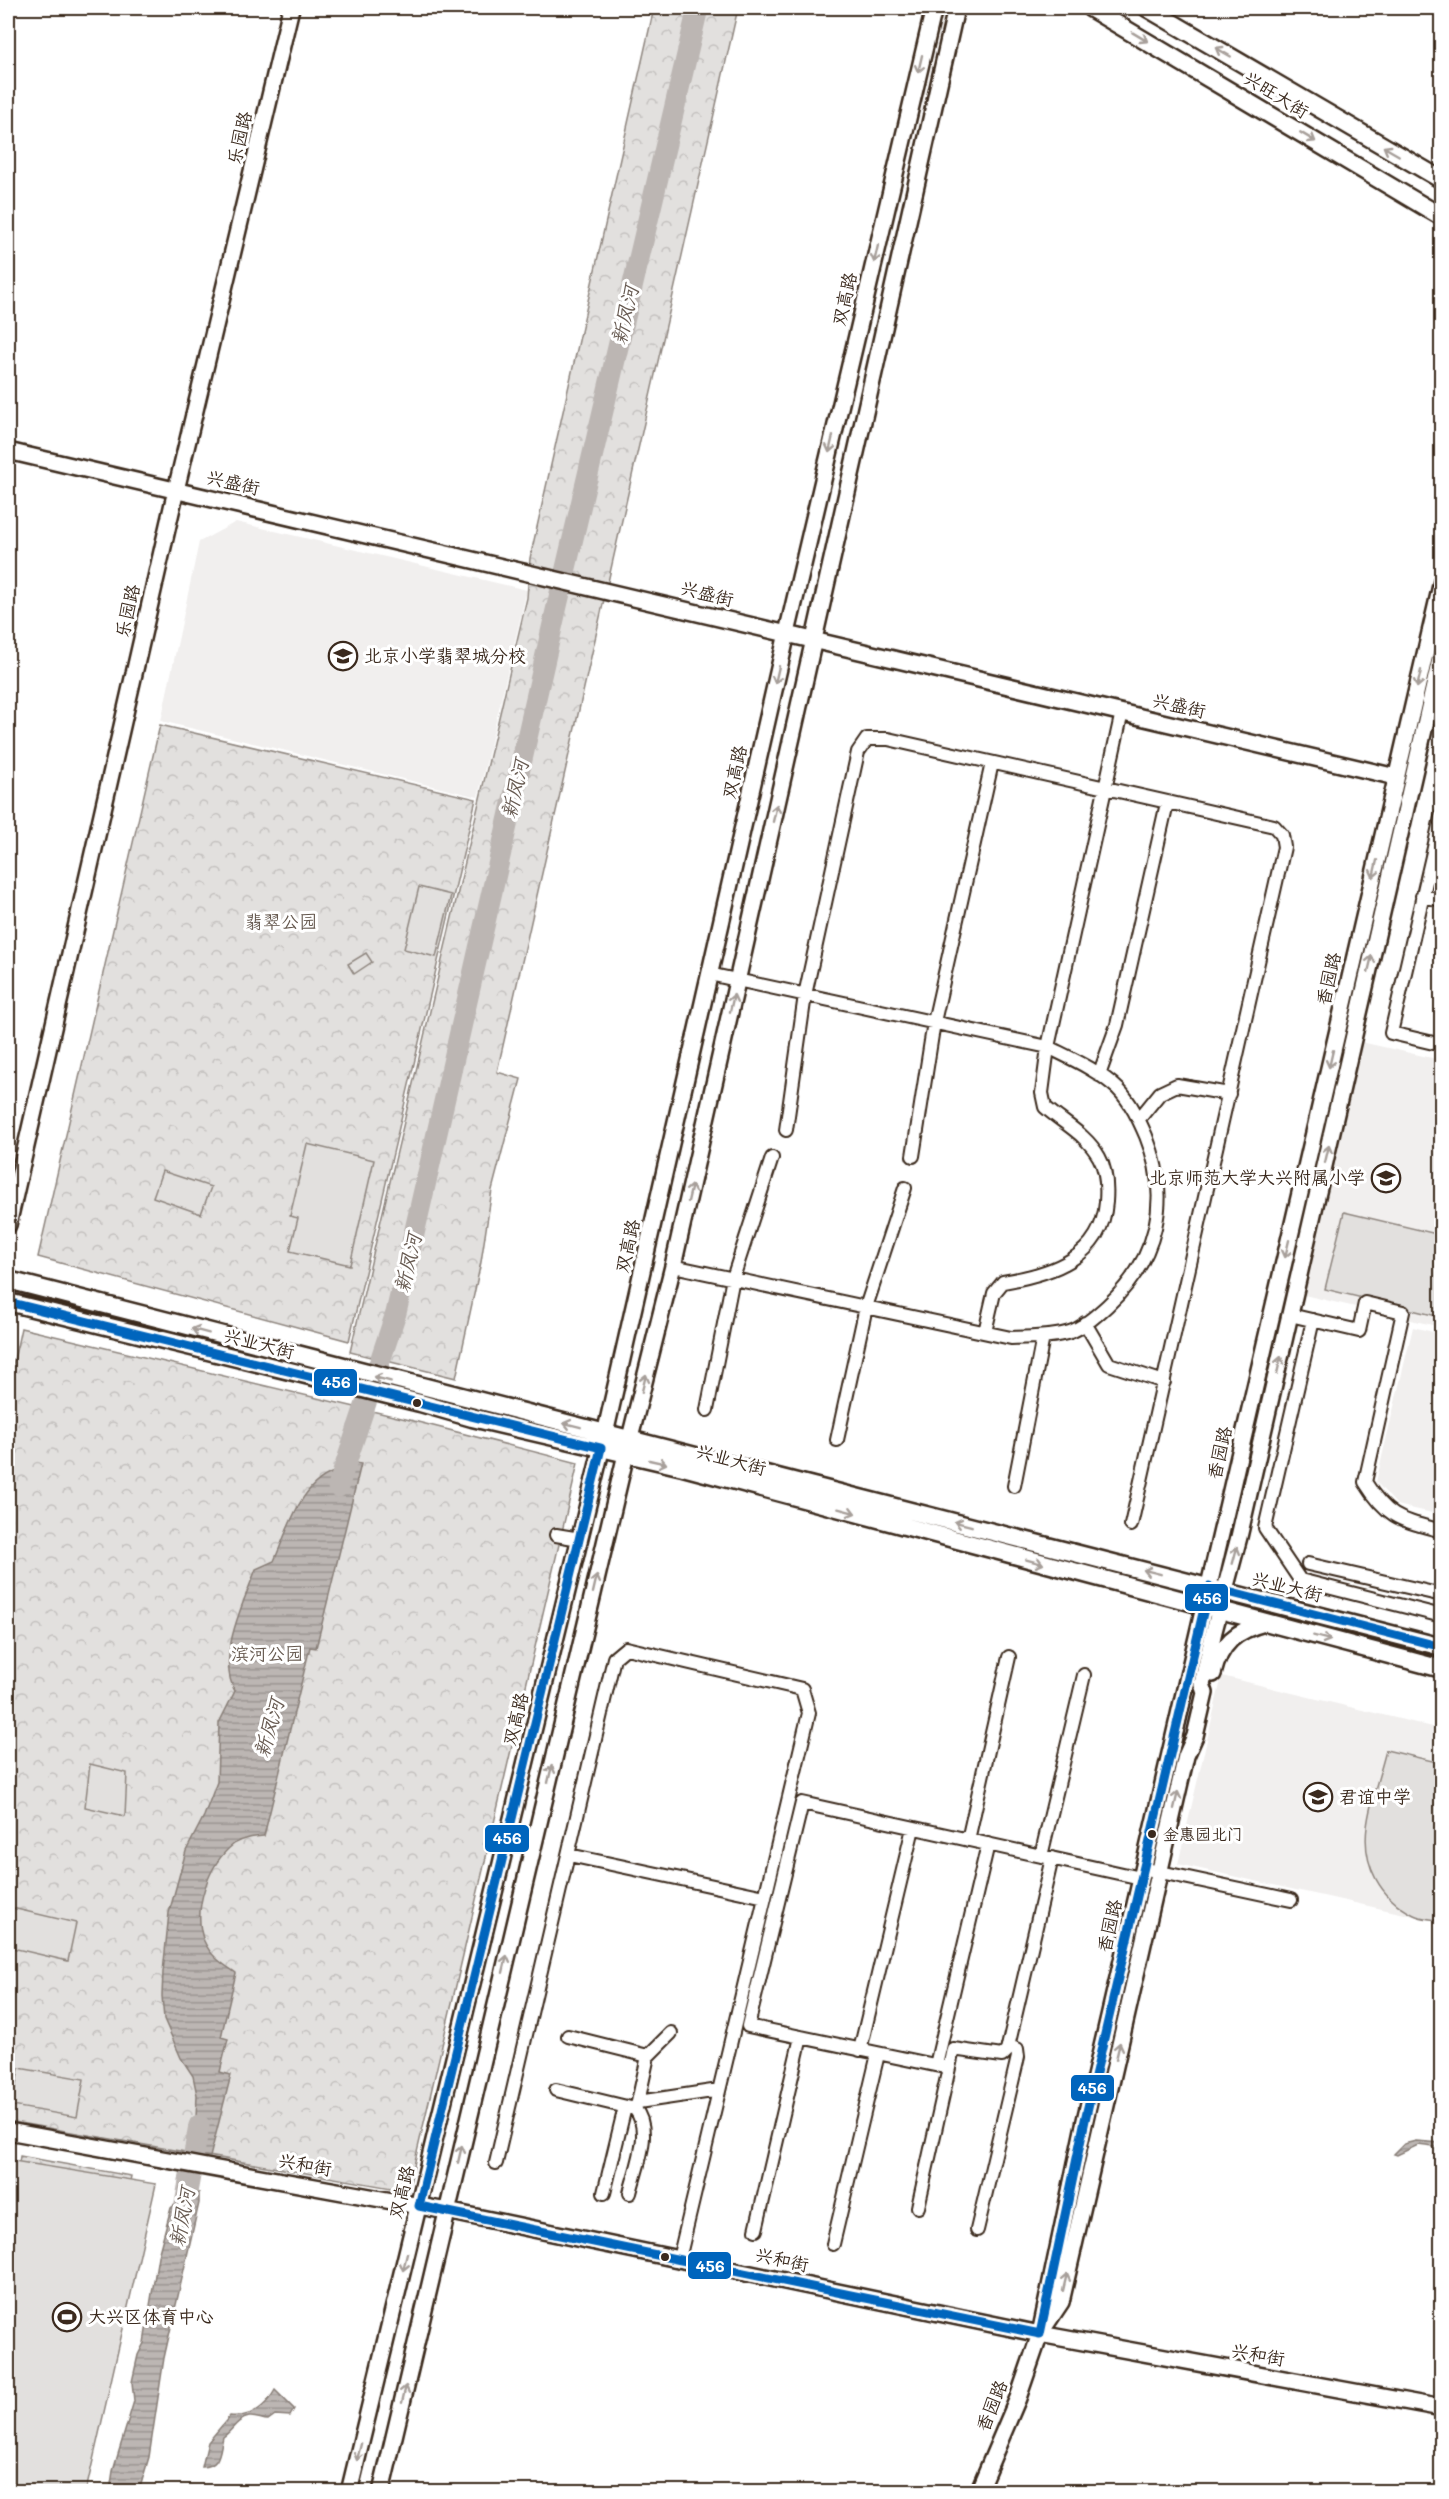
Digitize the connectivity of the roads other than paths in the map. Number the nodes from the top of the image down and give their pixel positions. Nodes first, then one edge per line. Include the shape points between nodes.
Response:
1 (291, 8) edge
2 (934, 8) edge
3 (956, 8) edge
4 (966, 8) edge
5 (1090, 8) edge
6 (1148, 8) edge
7 (939, 85) junction
8 (1442, 180) edge
9 (1442, 217) edge
10 (8, 451) edge
11 (176, 490) junction
12 (1442, 581) edge
13 (787, 633) junction
14 (813, 640) junction
15 (1442, 651) edge
16 (1122, 712) junction
17 (992, 763) junction
18 (1396, 777) junction
19 (1105, 789) junction
20 (1167, 803) junction
21 (1442, 813) edge
22 (1422, 896) junction
23 (1442, 900) edge
24 (709, 974) junction
25 (737, 980) junction
26 (805, 994) junction
27 (934, 1022) junction
28 (1442, 1045) edge
29 (1048, 1047) junction
30 (1100, 1076) junction
31 (1229, 1094) junction
32 (1139, 1119) junction
33 (786, 1130) dead end
34 (913, 1156) dead end
35 (772, 1158) dead end
36 (905, 1188) dead end
37 (8, 1225) edge
38 (674, 1266) junction
39 (733, 1278) junction
40 (8, 1280) edge
41 (8, 1302) edge
42 (866, 1307) junction
43 (1290, 1315) junction
44 (1313, 1320) junction
45 (1085, 1323) junction
46 (985, 1332) junction
47 (1043, 1337) junction
48 (356, 1379) junction
49 (1164, 1382) junction
50 (707, 1410) dead end
51 (837, 1440) dead end
52 (603, 1441) junction
53 (627, 1447) junction
54 (1014, 1486) dead end
55 (1131, 1525) dead end
56 (1442, 1531) edge
57 (556, 1535) dead end
58 (580, 1539) junction
59 (1308, 1564) dead end
60 (1217, 1589) junction
61 (1442, 1596) edge
62 (1212, 1609) junction
63 (1442, 1616) edge
64 (1265, 1623) junction
65 (1442, 1647) edge
66 (1009, 1657) dead end
67 (1442, 1669) edge
68 (1084, 1675) dead end
69 (1204, 1693) junction
70 (913, 1828) junction
71 (968, 1840) junction
72 (988, 1844) junction
73 (568, 1855) junction
74 (1047, 1857) junction
75 (1159, 1872) junction
76 (1142, 1873) junction
77 (765, 1897) junction
78 (1291, 1900) dead end
79 (672, 2033) dead end
80 (568, 2036) dead end
81 (801, 2037) junction
82 (1008, 2046) junction
83 (860, 2050) junction
84 (878, 2054) junction
85 (648, 2056) junction
86 (936, 2066) junction
87 (949, 2068) junction
88 (556, 2090) dead end
89 (719, 2090) junction
90 (632, 2106) junction
91 (8, 2131) edge
92 (496, 2163) dead end
93 (604, 2193) dead end
94 (630, 2193) dead end
95 (419, 2206) junction
96 (918, 2207) dead end
97 (447, 2211) junction
98 (756, 2230) dead end
99 (976, 2230) dead end
100 (833, 2244) dead end
101 (679, 2259) junction
102 (1040, 2334) junction
103 (1442, 2408) edge
104 (349, 2492) edge
105 (381, 2492) edge
106 (978, 2492) edge

1 - 11 street, 乐园路
2 -> 13 street, 双高路
3 - 7 street
4 - 7 street
5 -> 9 main road, 兴旺大街
8 -> 6 main road, 兴旺大街
7 - 14 street
10 - 11 street, 兴盛街
11 - 13 street, 兴盛街
11 - 37 street, 乐园路
12 -> 18 street, 香园路
13 - 14 street, 兴盛街
13 -> 24 street, 双高路
14 - 16 street, 兴盛街
25 -> 14 street
43 -> 15 street, 香园路
16 - 18 street, 兴盛街
16 - 19 street
17 - 19 street
17 - 26 street via 888,739 867,739 858,752
17 - 27 street
18 -> 60 street, 香园路
19 - 20 street
19 - 29 street
20 - 30 street via 1117,1025
20 - 31 street via 1274,826 1282,835 1284,847
21 - 22 street
22 - 23 street
22 - 28 street via 1390,1033
24 - 25 street
24 - 52 street, 双高路
25 - 26 street
38 -> 25 street
26 - 27 street
26 - 33 street
27 - 29 street
27 - 34 street
29 - 30 street
29 - 46 street via 1042,1093 1045,1107 1076,1129 1100,1158 1107,1189 1105,1220 1086,1248 1063,1266 1036,1277 1004,1282 994,1293
30 - 32 street via 1119,1090
31 - 32 street via 1177,1085 1160,1093
31 - 49 street
32 - 45 street via 1154,1156 1158,1187 1156,1226 1132,1281
35 - 39 street
36 - 42 street
38 - 39 street
53 -> 38 street
39 - 42 street
39 - 50 street
48 -> 40 main road, 兴业大街
41 - 48 main road, 兴业大街
42 - 46 street
42 - 51 street
43 - 44 street
60 -> 43 street, 香园路 via 1239,1537
44 - 56 street via 1359,1331 1365,1303 1403,1312 1365,1482 1379,1504 1401,1521
44 - 63 street via 1265,1528 1300,1580
45 - 47 street via 1071,1332
45 - 49 street via 1109,1364
46 - 47 street via 1011,1338
47 - 54 street
48 - 52 main road, 兴业大街 via 406,1392 472,1418
49 - 55 street
52 - 53 main road, 兴业大街
52 - 58 street, 双高路
60 -> 53 main road, 兴业大街
53 -> 62 main road, 兴业大街
97 -> 53 street
57 - 58 street
58 - 95 street, 双高路
59 - 61 street
60 - 62 street, 香园路
60 - 65 main road, 兴业大街
62 - 64 main road, 兴业大街
62 - 69 street, 香园路
62 - 76 street, 香园路
64 -> 67 main road, 兴业大街
64 - 69 street via 1249,1627 1228,1640
66 - 71 street
68 - 74 street
75 -> 69 street, 香园路
70 - 71 street
70 - 81 street via 802,1803 748,2026
70 - 83 street
71 - 72 street
72 - 74 street
72 - 86 street
73 - 77 street
73 - 77 street via 614,1658 626,1648 802,1689 809,1713
73 - 92 street
74 - 76 street
74 - 82 street
75 - 76 street
75 - 78 street
102 -> 75 street, 香园路 via 1061,2302
76 - 102 street, 香园路
77 - 89 street
79 - 85 street
80 - 85 street
81 - 83 street
81 - 98 street
82 - 87 street via 1002,2056 953,2049
82 - 99 street via 1017,2049 1018,2057
83 - 84 street
84 - 86 street
84 - 100 street
85 - 90 street
86 - 87 street
87 - 96 street
88 - 90 street
89 - 90 street
89 - 101 street
90 - 93 street
90 - 94 street via 642,2118 644,2134
91 - 95 street, 兴和街
95 - 97 street, 兴和街
95 -> 104 street, 双高路
97 - 101 street, 兴和街
105 -> 97 street
101 - 102 street, 兴和街
102 - 103 street, 兴和街
102 - 106 street, 香园路

